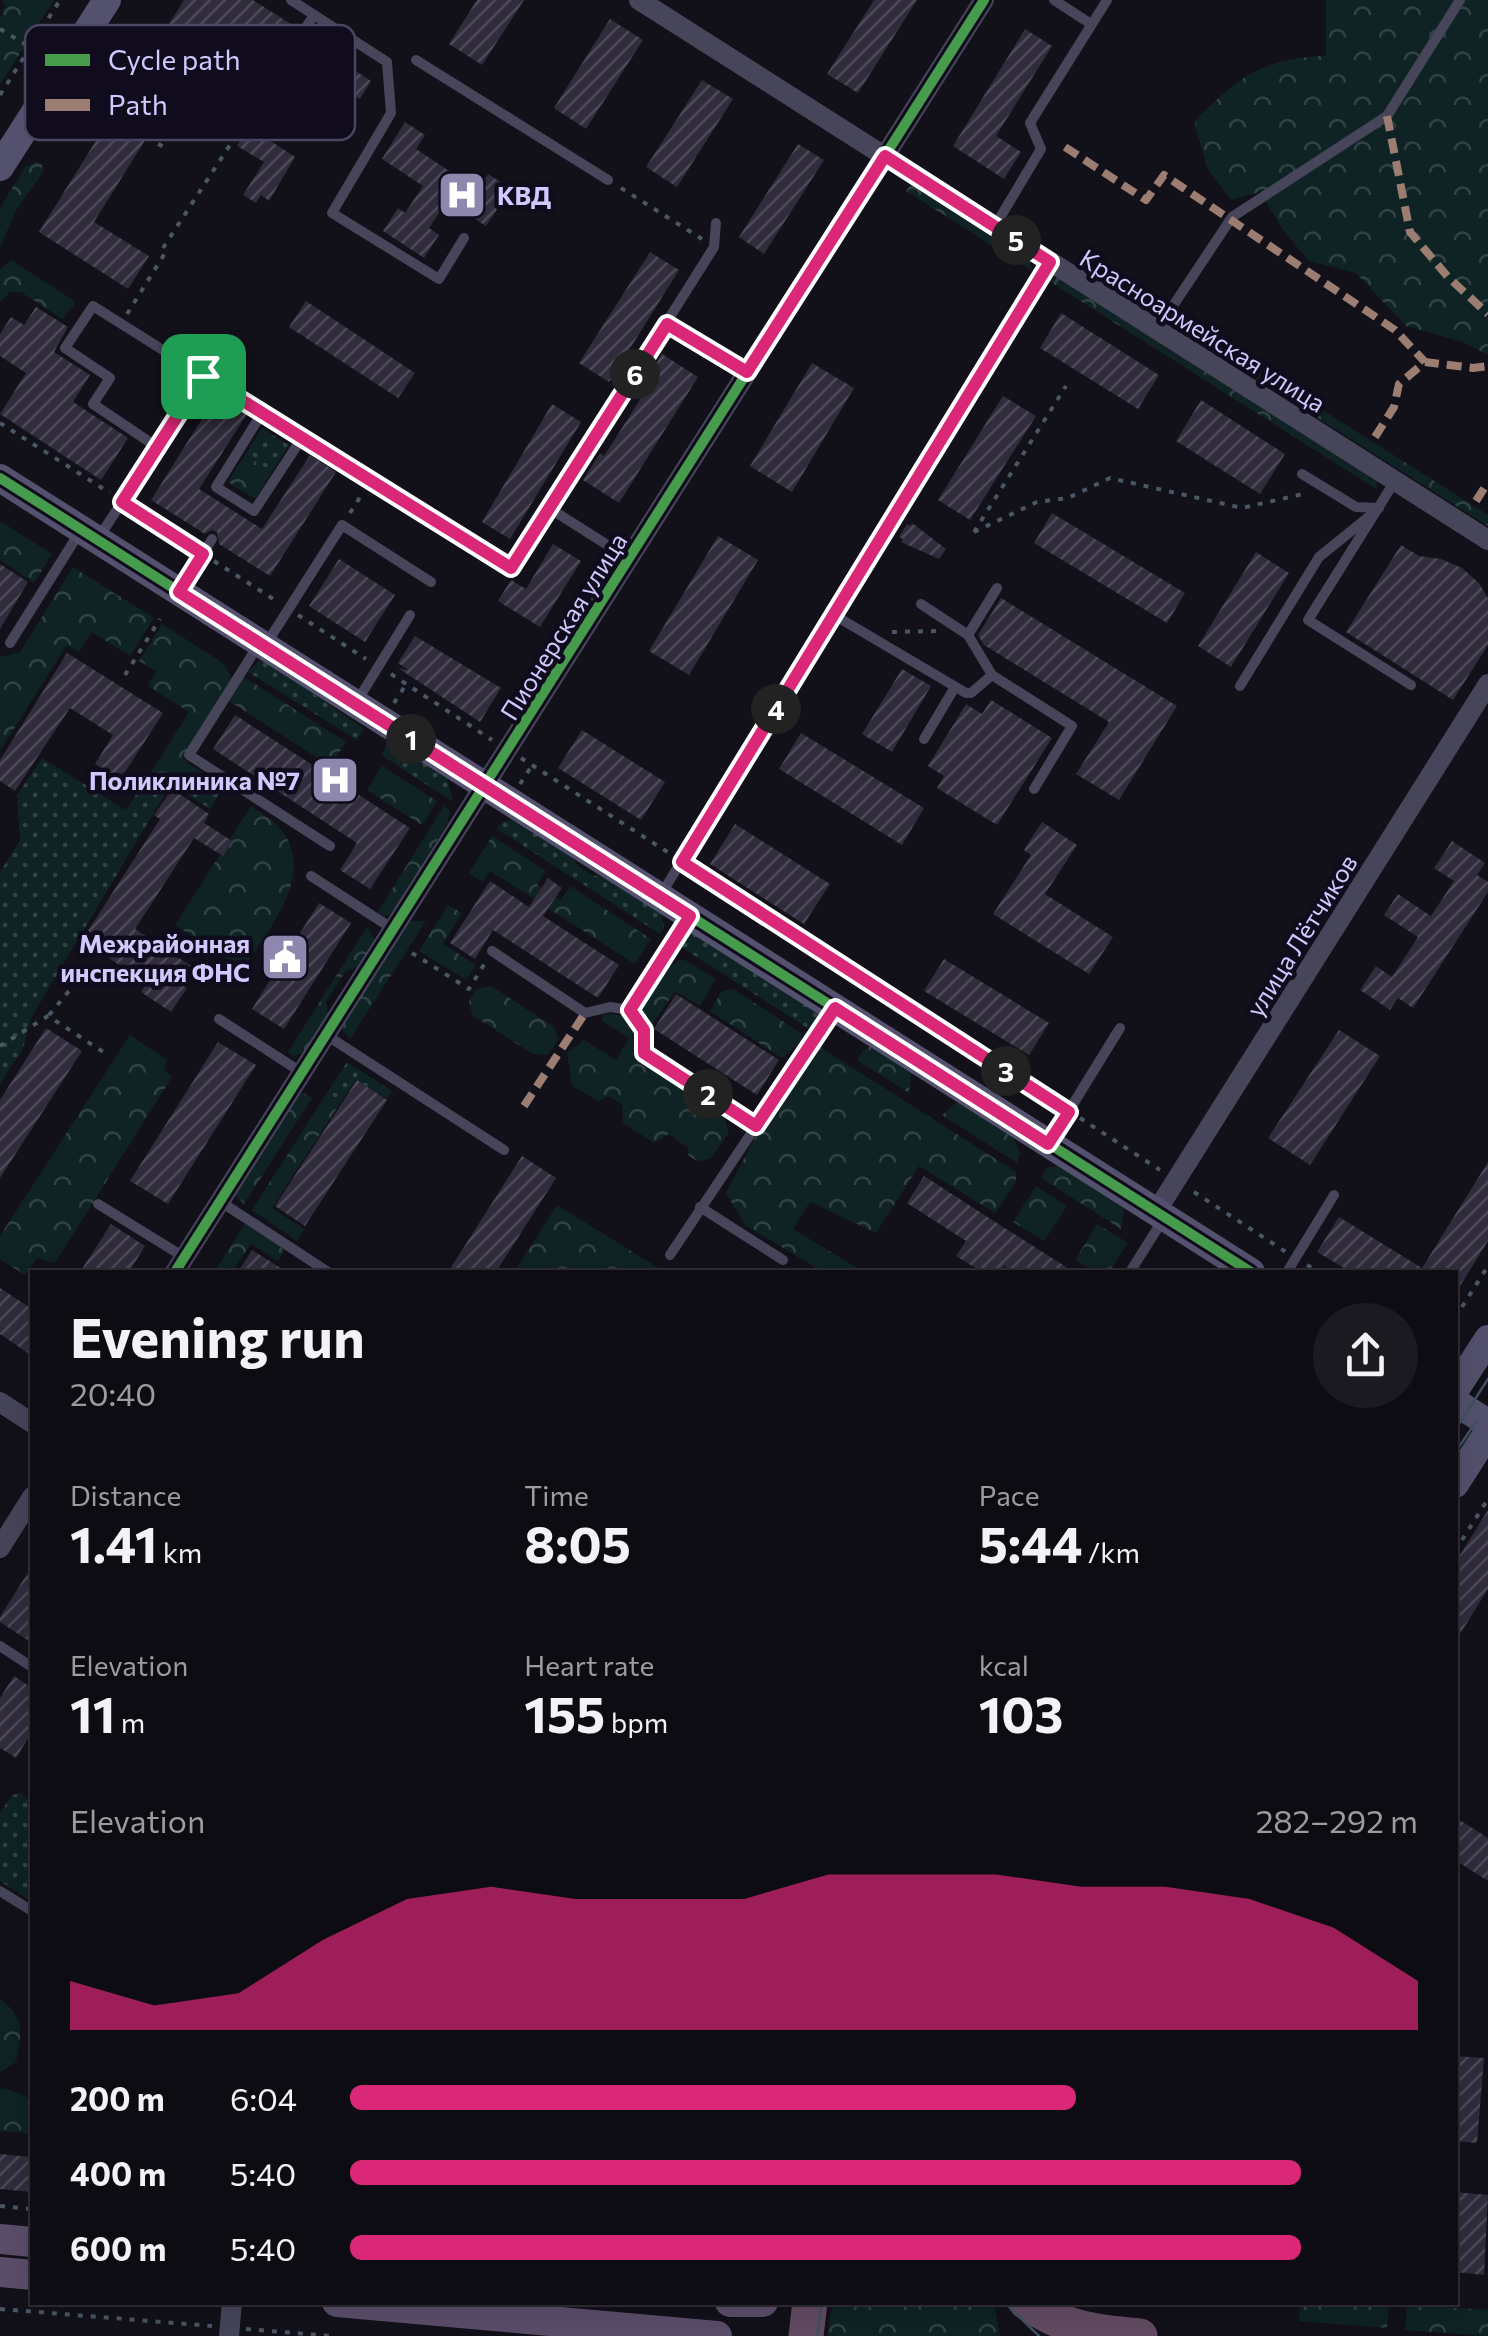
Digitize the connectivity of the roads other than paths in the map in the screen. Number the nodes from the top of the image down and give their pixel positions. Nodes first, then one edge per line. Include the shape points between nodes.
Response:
1 (106, 0) edge
2 (291, 0) edge
3 (638, 0) edge
4 (984, 0) edge
5 (1054, 0) edge
6 (1107, 0) edge
7 (1460, 0) edge
8 (314, 15) junction
9 (1092, 24) junction
10 (89, 25) edge
11 (307, 25) edge
12 (330, 25) edge
13 (355, 41) edge
14 (416, 60) dead end
15 (25, 122) edge
16 (4, 153) edge
17 (885, 156) junction
18 (608, 180) road end
19 (716, 222) dead end
20 (994, 226) junction
21 (464, 238) dead end
22 (1050, 262) junction
23 (667, 324) junction
24 (1157, 330) junction
25 (747, 372) junction
26 (203, 376) junction
27 (262, 412) junction
28 (302, 438) junction
29 (157, 446) junction
30 (1302, 474) dead end
31 (0, 478) edge
32 (1395, 481) junction
33 (550, 508) junction
34 (1379, 508) junction
35 (89, 535) junction
36 (212, 539) dead end
37 (1488, 540) edge
38 (629, 558) junction
39 (431, 582) dead end
40 (997, 588) dead end
41 (179, 592) junction
42 (921, 604) dead end
43 (410, 615) dead end
44 (834, 615) junction
45 (965, 633) junction
46 (4, 642) edge
47 (262, 645) junction
48 (992, 675) junction
49 (1488, 684) edge
50 (1411, 685) dead end
51 (1240, 686) dead end
52 (956, 687) junction
53 (355, 704) junction
54 (924, 739) dead end
55 (485, 786) junction
56 (1034, 789) dead end
57 (330, 846) dead end
58 (311, 876) dead end
59 (660, 897) junction
60 (690, 916) junction
61 (394, 929) junction
62 (492, 951) road end
63 (835, 1008) junction
64 (630, 1010) junction
65 (218, 1019) dead end
66 (1120, 1028) dead end
67 (326, 1035) junction
68 (302, 1073) junction
69 (756, 1126) junction
70 (1048, 1144) junction
71 (504, 1150) dead end
72 (1334, 1195) dead end
73 (220, 1202) junction
74 (98, 1204) dead end
75 (700, 1208) junction
76 (1160, 1215) junction
77 (670, 1255) dead end
78 (783, 1260) dead end
79 (180, 1265) edge
80 (325, 1270) edge
81 (1131, 1270) edge
82 (1247, 1270) edge
83 (1288, 1270) edge
84 (1488, 1339) edge
85 (1458, 1385) edge
86 (0, 1402) edge
87 (1458, 1404) edge
88 (30, 1421) edge
89 (1488, 1423) edge
90 (1488, 1432) edge
91 (1458, 1479) edge
92 (30, 1500) edge
93 (0, 1548) edge
94 (0, 1646) edge
95 (30, 1666) edge
96 (0, 1890) edge
97 (30, 1910) edge
98 (0, 2239) edge
99 (30, 2242) edge
100 (0, 2272) edge
101 (30, 2275) edge
102 (232, 2305) edge
103 (365, 2305) edge
104 (810, 2305) edge
105 (1016, 2305) edge
106 (1031, 2305) edge
107 (599, 2330) edge
108 (230, 2332) edge
109 (716, 2336) edge
110 (806, 2336) edge
111 (1021, 2336) edge
112 (1140, 2336) edge

1 - 10 street
2 - 8 lane
3 - 17 street, Красноармейская улица
4 - 17 street, Пионерская улица
5 - 9 lane
6 - 9 lane
7 - 24 lane via 1387,116 1232,217
8 - 11 lane
8 - 12 lane
9 - 20 lane via 1030,123 1041,149
13 - 21 lane via 387,62 391,113 332,213 438,279
14 - 18 lane
15 - 16 street
17 - 20 street, Красноармейская улица
17 - 25 street, Пионерская улица
19 - 23 lane via 714,247
20 - 22 street, Красноармейская улица
22 - 24 street, Красноармейская улица
22 - 44 lane
23 - 25 lane
23 - 33 lane
24 - 32 street, Красноармейская улица
25 - 38 street, Пионерская улица
26 - 27 lane
26 - 29 lane
26 - 29 lane via 93,306 66,348 110,378 93,404
27 - 28 lane
27 - 28 lane via 216,487 234,505 254,511
28 - 33 lane via 511,568
29 - 35 lane via 122,502
30 - 34 lane via 1356,507
31 - 35 street
32 - 34 lane
32 - 37 street, Красноармейская улица
33 - 38 lane
34 - 50 lane via 1308,620
34 - 51 lane via 1320,558
35 - 41 street
35 - 46 lane
36 - 41 lane
38 - 55 street, Пионерская улица
39 - 47 lane via 342,525
40 - 45 lane
41 - 47 street
42 - 45 lane
43 - 53 lane
44 - 52 lane
44 - 59 lane
45 - 48 lane
47 - 53 street
47 - 57 lane via 189,755
48 - 52 lane via 971,693
48 - 56 lane via 1072,726
49 - 76 street, улица Лётчиков
52 - 54 lane
53 - 55 street
55 - 59 street
55 - 61 street, Пионерская улица
58 - 61 lane
59 - 60 street
60 - 63 street
60 - 64 lane
61 - 67 street, Пионерская улица
62 - 64 lane via 585,1013
63 - 69 lane
63 - 70 street
64 - 69 lane via 644,1030 644,1053
65 - 68 lane
66 - 70 lane
67 - 68 street, Пионерская улица
67 - 71 lane
68 - 73 street, Пионерская улица
69 - 75 lane
70 - 76 street
72 - 83 lane
73 - 79 street, Пионерская улица
73 - 80 lane
74 - 79 lane
75 - 77 lane
75 - 78 lane
76 - 81 lane
76 - 82 street
84 - 85 street
86 - 88 street
87 - 89 street
90 - 91 street
92 - 93 street
94 - 95 lane
96 - 97 lane
98 - 99 main road
100 - 101 main road
102 - 108 street
103 - 107 main road
104 - 110 highway
105 - 111 highway
106 - 112 highway via 1084,2331
107 - 109 main road

